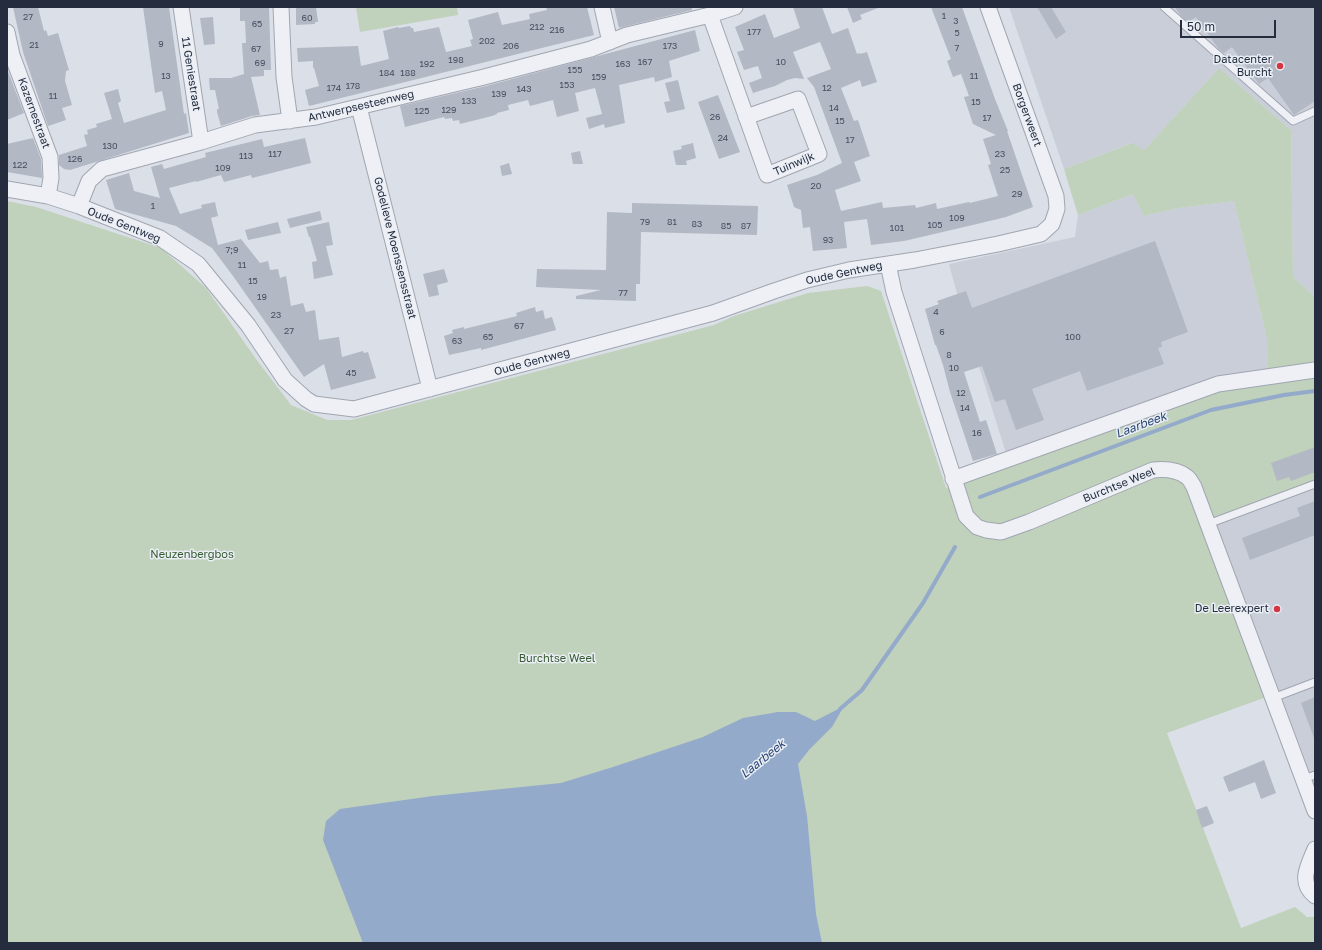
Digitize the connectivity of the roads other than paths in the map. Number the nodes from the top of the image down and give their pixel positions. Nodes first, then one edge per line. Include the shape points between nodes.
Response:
1 (181, 7) edge
2 (281, 7) edge
3 (602, 7) edge
4 (735, 7) edge
5 (988, 7) edge
6 (1164, 7) edge
7 (710, 15) junction
8 (7, 32) edge
9 (610, 42) junction
10 (359, 107) junction
11 (1315, 111) edge
12 (746, 117) junction
13 (290, 121) junction
14 (201, 142) junction
15 (7, 189) edge
16 (48, 196) junction
17 (79, 206) junction
18 (1052, 224) joint
19 (888, 264) junction
20 (1315, 370) edge
21 (430, 389) junction
22 (953, 479) junction
23 (1315, 484) edge
24 (1208, 524) junction
25 (1315, 682) edge
26 (1273, 698) junction
27 (1309, 777) edge
28 (1315, 811) edge
29 (1315, 849) edge
30 (1315, 896) edge

1 - 14 street, 11 Geniestraat
2 - 13 street via 284,77
3 - 9 street
4 - 7 street, Antwerpsesteenweg
5 - 18 street, Borgerweert via 1056,196 1057,209
6 - 11 lane via 1293,121
7 - 9 street, Antwerpsesteenweg via 627,35
7 - 12 street, Tuinwijk
8 - 16 street, Kazernestraat via 12,55 50,158 51,178
9 - 10 street, Antwerpsesteenweg via 484,77
10 - 13 street, Antwerpsesteenweg
10 - 21 street, Godelieve Moenssensstraat
12 - 12 street, Tuinwijk via 767,176 819,154 798,99
13 - 14 street, Antwerpsesteenweg via 255,125
14 - 17 street, Antwerpsesteenweg via 102,169 89,181
15 - 16 street
16 - 17 street
17 - 21 street, Oude Gentweg via 160,238 198,264 248,325 285,380 314,404 354,409
18 - 19 street, Oude Gentweg via 1041,234
19 - 21 street, Oude Gentweg via 807,280 714,313
19 - 22 street, Burchtse Weel via 894,292
20 - 22 street via 1218,384
22 - 24 street, Burchtse Weel via 966,516 977,527 1001,532 1153,470 1174,471 1187,477 1194,487
23 - 24 lane
24 - 26 street, Burchtse Weel
25 - 26 lane
26 - 27 street, Burchtse Weel
27 - 28 street, Burchtse Weel
29 - 30 street via 1305,883

